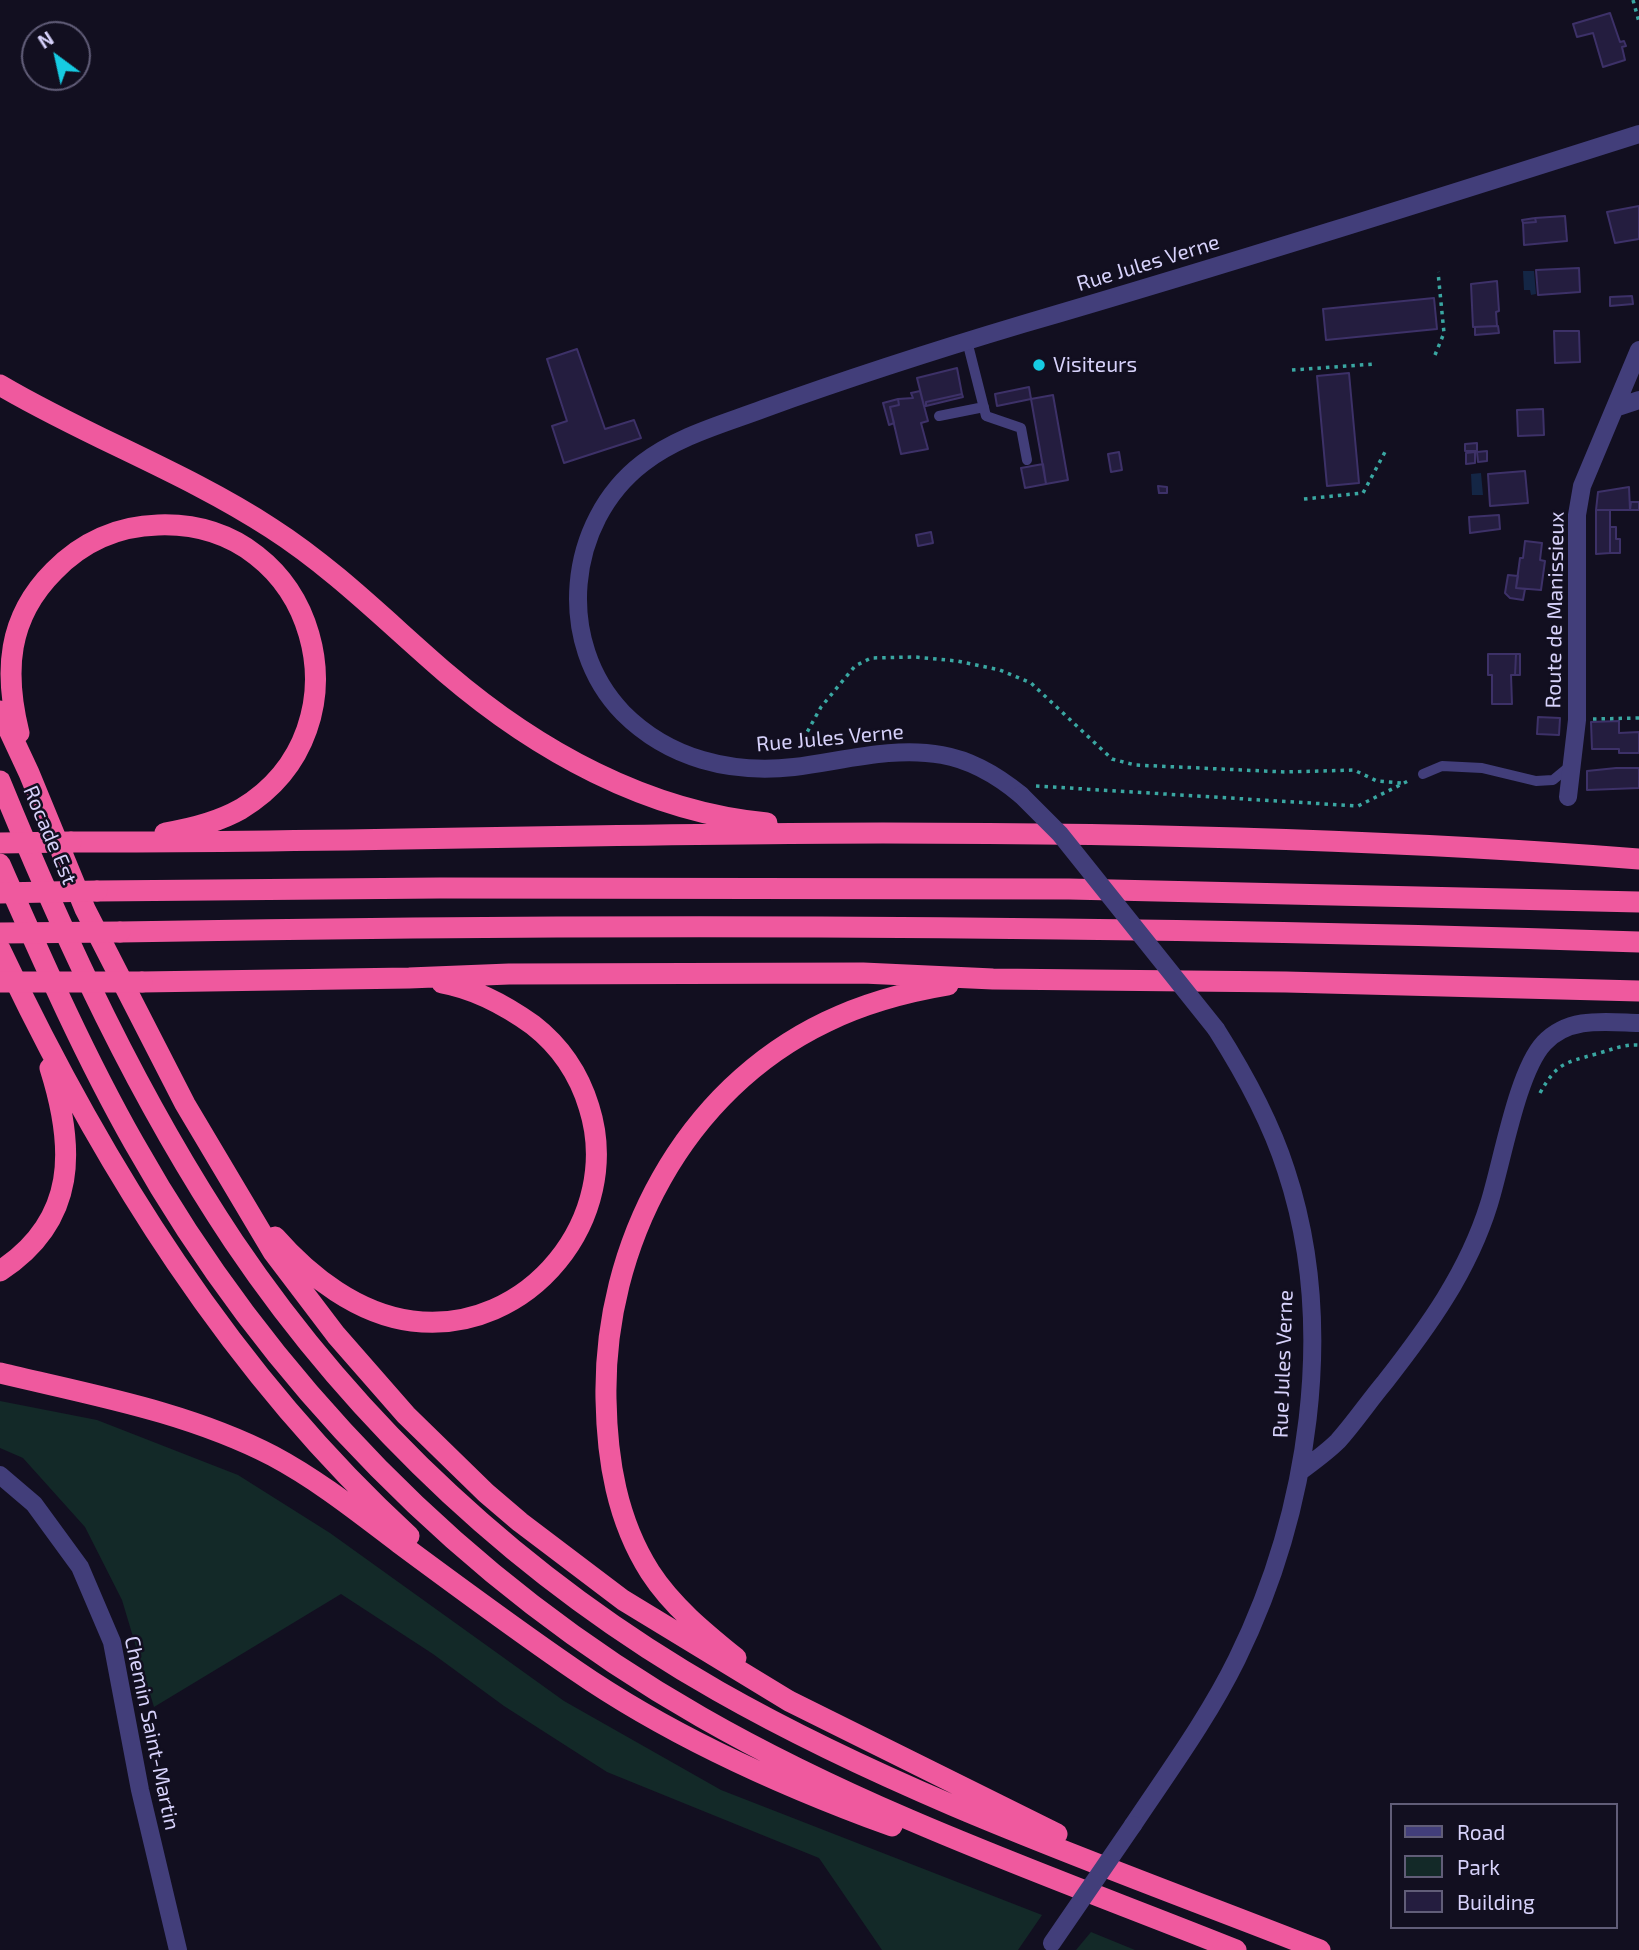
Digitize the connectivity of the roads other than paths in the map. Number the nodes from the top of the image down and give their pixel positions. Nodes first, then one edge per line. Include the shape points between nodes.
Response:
1 (1639, 134) edge
2 (967, 341) junction
3 (1639, 351) edge
4 (0, 385) edge
5 (1639, 400) edge
6 (984, 407) junction
7 (1615, 408) junction
8 (939, 416) dead end
9 (1027, 460) dead end
10 (0, 712) edge
11 (1570, 766) junction
12 (29, 773) junction
13 (1423, 774) road end
14 (0, 781) edge
15 (1568, 797) dead end
16 (881, 833) junction
17 (110, 842) junction
18 (0, 843) edge
19 (1639, 859) edge
20 (0, 864) edge
21 (0, 893) edge
22 (1639, 902) edge
23 (0, 933) edge
24 (1639, 942) edge
25 (0, 949) edge
26 (409, 978) junction
27 (993, 979) junction
28 (0, 982) edge
29 (1639, 991) edge
30 (1639, 1023) edge
31 (36, 1026) junction
32 (233, 1184) junction
33 (0, 1271) edge
34 (0, 1373) edge
35 (1301, 1471) junction
36 (0, 1475) edge
37 (531, 1639) junction
38 (789, 1701) junction
39 (1038, 1872) junction
40 (1181, 1895) junction
41 (1049, 1946) edge
42 (178, 1950) edge
43 (1236, 1950) edge
44 (1320, 1950) edge

1 - 2 street, Rue Jules Verne
2 - 6 lane
2 - 35 street, Rue Jules Verne, bridge via 676,443 645,461 617,487 589,534 578,586 587,653 605,690 622,711 663,745 699,760 758,769 907,752 943,755 983,769 1017,791 1060,834 1216,1028 1248,1083 1289,1178 1307,1260 1311,1328
3 - 7 street, Route de Manissieux
4 - 16 highway via 223,498 274,529 479,701 575,763 642,793 709,814
5 - 7 street
6 - 8 lane
6 - 9 lane via 986,416 1021,428
7 - 11 street, Route de Manissieux via 1582,486 1577,515 1577,720
10 - 12 highway
11 - 13 lane via 1553,780 1536,781 1482,768 1442,766
11 - 15 street, Route de Manissieux
12 - 17 highway via 13,703 10,659 27,607 65,560 115,532 170,524 222,535 269,566 298,606 314,651 315,695 298,750 272,784 238,810 192,827
12 - 32 highway via 85,909 157,1052
14 - 40 highway, Rocade Est via 129,1065 234,1242 323,1361 381,1426 478,1521 656,1654 787,1728 955,1805
16 - 17 highway
16 - 19 highway via 1370,841
17 - 18 highway, bridge
20 - 39 highway via 67,1014 172,1207 305,1389 407,1498 576,1638 702,1718 836,1787
21 - 22 highway, bridge via 1069,889
23 - 24 highway, bridge via 841,928
25 - 31 highway
26 - 27 highway via 863,973
26 - 28 highway, bridge
26 - 32 highway via 463,987 506,1006 551,1041 576,1076 593,1123 596,1166 590,1204 560,1260 520,1296 483,1313 446,1322 390,1317 337,1292 305,1267
27 - 29 highway
27 - 38 highway via 915,991 873,1003 805,1033 740,1080 704,1116 669,1165 621,1273 610,1324 606,1420 614,1482 627,1528 649,1570 673,1601
30 - 35 street via 1576,1024 1551,1036 1536,1053 1489,1205 1454,1287 1338,1441
31 - 33 highway via 62,1108 66,1166 55,1209 43,1230
31 - 37 highway via 154,1229 266,1383 395,1523
32 - 38 highway via 273,1252 336,1335 406,1415 486,1493 623,1600
34 - 37 highway via 163,1413 272,1456 326,1488
35 - 41 street, Rue Jules Verne, bridge via 1273,1572 1237,1660 1194,1735
36 - 42 street, Chemin Saint-Martin via 34,1504 80,1567 112,1642 140,1790
37 - 39 highway via 620,1700 775,1779 846,1809
38 - 40 highway
39 - 43 highway
40 - 44 highway

